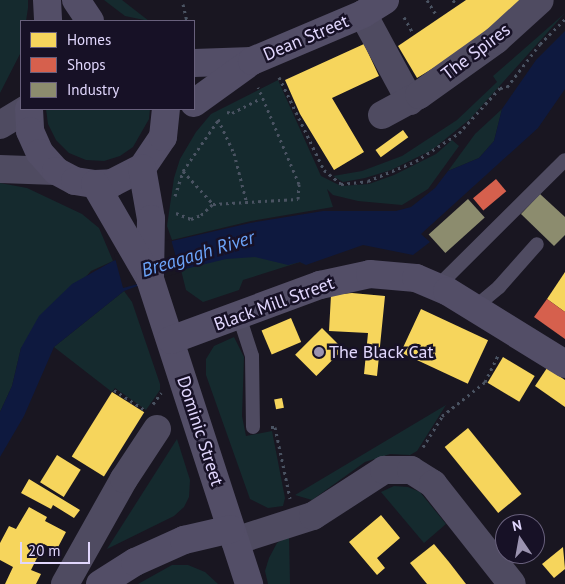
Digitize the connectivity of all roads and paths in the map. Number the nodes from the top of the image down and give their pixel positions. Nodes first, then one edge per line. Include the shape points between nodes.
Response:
1 (47, 0) edge
2 (76, 0) edge
3 (428, 0) edge
4 (540, 0) edge
5 (182, 4) dead end
6 (383, 9) edge
7 (437, 16) dead end
8 (48, 20) edge
9 (89, 20) edge
10 (187, 20) edge
11 (413, 33) dead end
12 (195, 62) edge
13 (287, 71) dead end
14 (258, 77) junction
15 (272, 79) dead end
16 (249, 91) dead end
17 (260, 99) junction
18 (410, 101) junction
19 (204, 108) edge
20 (26, 110) edge
21 (28, 110) edge
22 (172, 112) edge
23 (382, 115) dead end
24 (218, 119) junction
25 (0, 125) edge
26 (565, 160) edge
27 (142, 168) junction
28 (0, 170) edge
29 (56, 171) junction
30 (183, 171) junction
31 (95, 184) junction
32 (246, 200) junction
33 (213, 204) junction
34 (174, 212) junction
35 (160, 221) junction
36 (537, 244) dead end
37 (153, 287) junction
38 (437, 287) junction
39 (474, 308) junction
40 (238, 316) junction
41 (510, 331) junction
42 (171, 340) junction
43 (565, 364) edge
44 (114, 390) dead end
45 (160, 393) dead end
46 (442, 416) dead end
47 (151, 417) junction
48 (253, 427) joint
49 (291, 507) dead end
50 (233, 535) junction
51 (65, 584) edge
52 (100, 584) edge
53 (249, 584) edge
54 (512, 584) edge

1 - 8 main road
2 - 9 main road
3 - 7 path
4 - 18 street, The Spires via 496,40
5 - 10 path
6 - 11 path
6 - 14 main road, Dean Street
6 - 18 street
12 - 14 main road, Dean Street
13 - 15 path
14 - 16 path
14 - 17 path
14 - 19 main road, Dean Street
17 - 24 path via 232,113 228,111
17 - 32 path via 299,184 298,199
18 - 23 street, The Spires
19 - 24 path
20 - 25 street
21 - 29 main road via 30,131 36,146
22 - 27 main road via 163,138
24 - 30 path
24 - 32 path via 234,153
26 - 38 lane
27 - 31 main road via 112,183
27 - 35 main road, Dominic Street
28 - 29 street
29 - 31 main road via 74,181
30 - 33 path
30 - 34 path via 174,193
31 - 37 main road, Dominic Street
32 - 33 path
33 - 34 path via 201,215 191,218
34 - 35 path
35 - 37 main road, Dominic Street
36 - 39 lane via 500,287
37 - 42 main road, Dominic Street
38 - 39 main road, Black Mill Street
38 - 40 main road, Black Mill Street via 416,278 370,274 320,285
39 - 41 main road, Black Mill Street
40 - 42 main road, Black Mill Street
40 - 48 lane via 252,356
41 - 43 main road, Black Mill Street
41 - 46 path via 485,382
42 - 50 main road, Dominic Street
44 - 47 path
45 - 47 path
47 - 51 street via 124,479
48 - 49 path via 275,427
50 - 52 main road via 184,540 135,562
50 - 53 main road, Dominic Street
50 - 54 street via 313,516 384,470 411,470 433,484

